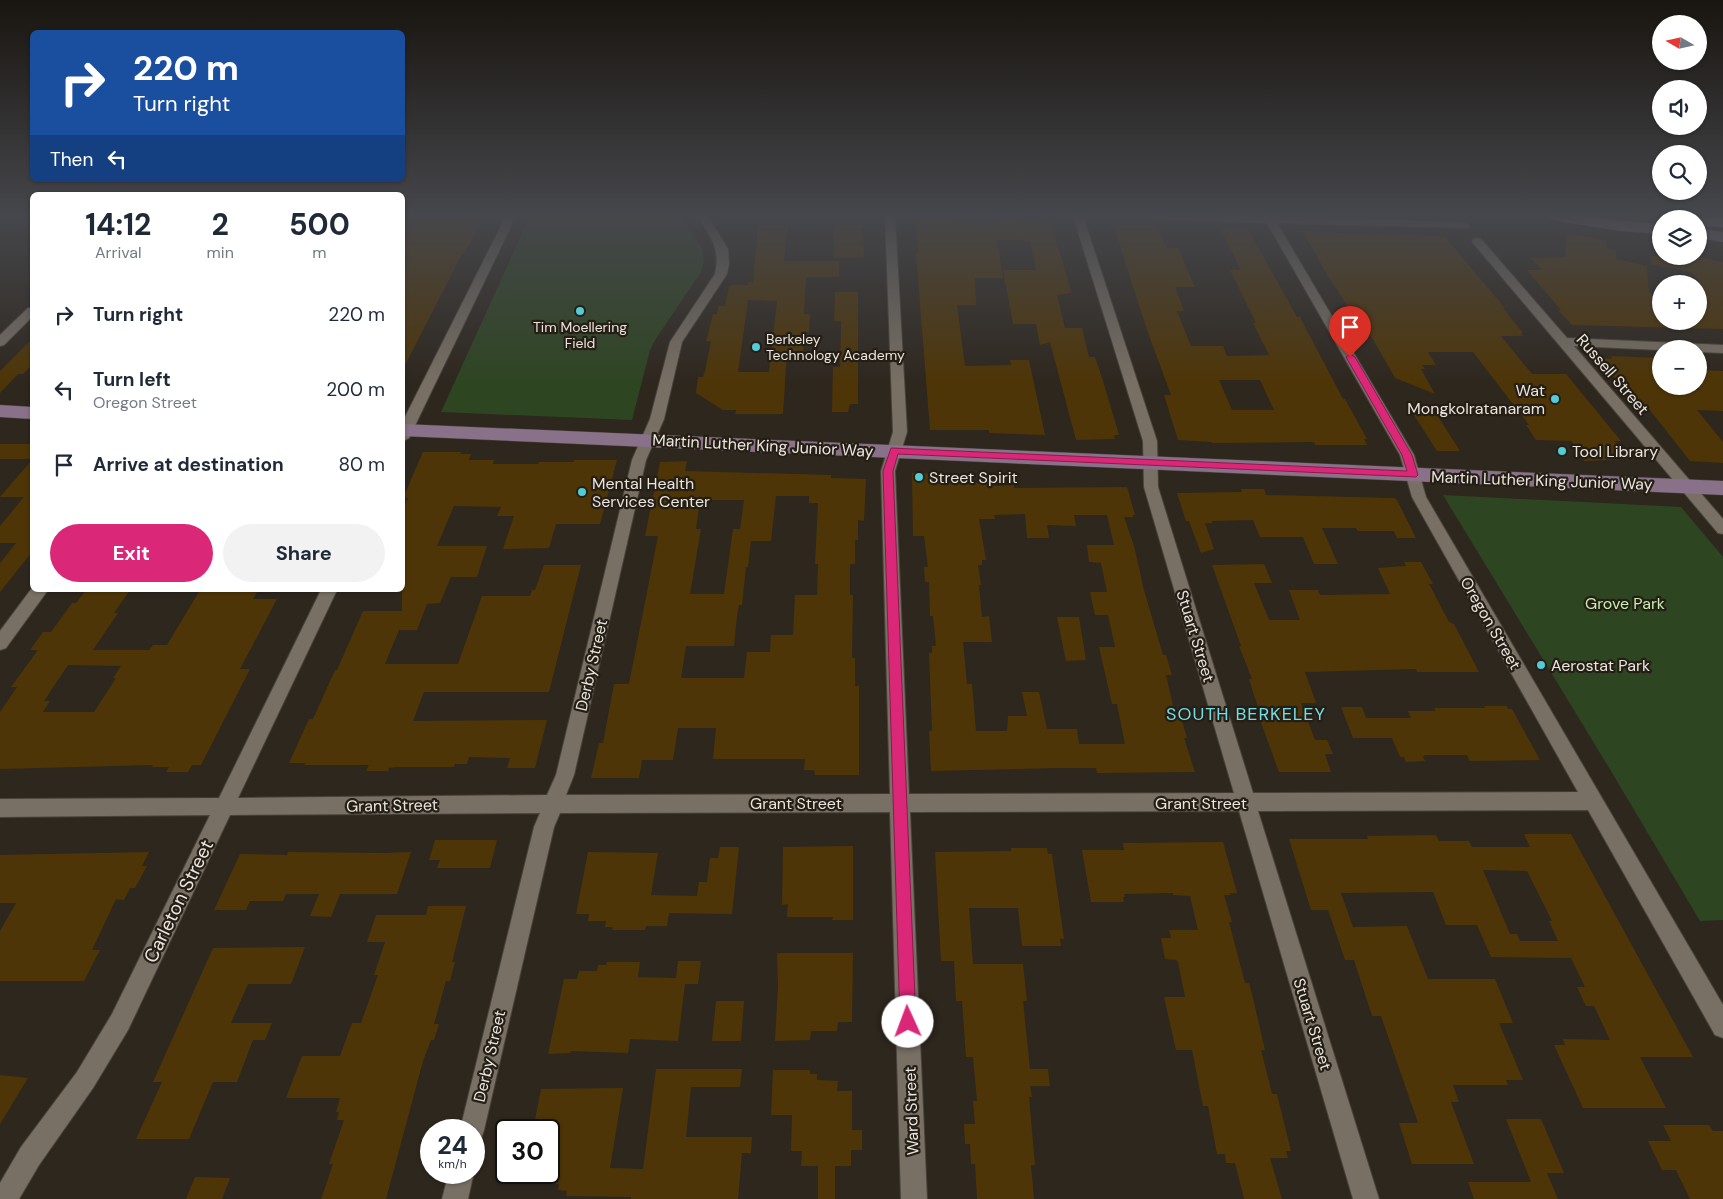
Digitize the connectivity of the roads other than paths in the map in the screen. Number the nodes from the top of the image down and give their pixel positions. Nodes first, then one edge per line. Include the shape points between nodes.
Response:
1 (483, 272) edge
2 (720, 272) edge
3 (893, 272) edge
4 (1096, 272) edge
5 (1300, 272) edge
6 (1503, 272) edge
7 (30, 313) edge
8 (0, 342) edge
9 (1563, 342) junction
10 (1723, 348) edge
11 (0, 411) edge
12 (30, 413) edge
13 (405, 430) edge
14 (405, 432) edge
15 (648, 440) junction
16 (894, 451) junction
17 (1150, 463) junction
18 (1413, 475) junction
19 (1686, 487) junction
20 (1723, 488) edge
21 (1723, 529) edge
22 (38, 592) edge
23 (328, 592) edge
24 (0, 643) edge
25 (1593, 801) junction
26 (900, 802) junction
27 (1246, 803) junction
28 (553, 804) junction
29 (223, 807) junction
30 (0, 808) edge
31 (1723, 1027) edge
32 (475, 1119) edge
33 (459, 1184) edge
34 (5, 1199) edge
35 (455, 1199) edge
36 (914, 1199) edge
37 (1366, 1199) edge

1 - 13 street
2 - 15 street, Derby Street via 676,342 657,419
3 - 16 street, Ward Street via 900,432
4 - 17 street, Stuart Street via 1150,441
5 - 18 street, Oregon Street via 1407,455
6 - 9 street, Russell Street
7 - 8 street
9 - 10 street
9 - 19 street, Russell Street
11 - 12 main road
14 - 15 street, Martin Luther King Junior Way
15 - 16 street, Martin Luther King Junior Way
15 - 28 street, Derby Street via 639,460 565,775
16 - 17 street, Martin Luther King Junior Way
16 - 26 street, Ward Street via 888,471
17 - 18 street, Martin Luther King Junior Way
17 - 27 street, Stuart Street via 1151,487
18 - 19 street, Martin Luther King Junior Way
18 - 25 street, Oregon Street via 1419,497
19 - 20 street, Martin Luther King Junior Way
19 - 21 street, Russell Street
22 - 24 street
23 - 29 street, Carleton Street
25 - 27 street, Grant Street
25 - 31 street, Oregon Street
26 - 27 street, Grant Street
26 - 28 street, Grant Street
26 - 36 street, Ward Street
27 - 37 street, Stuart Street
28 - 29 street, Grant Street
28 - 32 street, Derby Street via 544,827
29 - 30 street, Grant Street
29 - 34 street, Carleton Street via 120,1022
33 - 35 street

